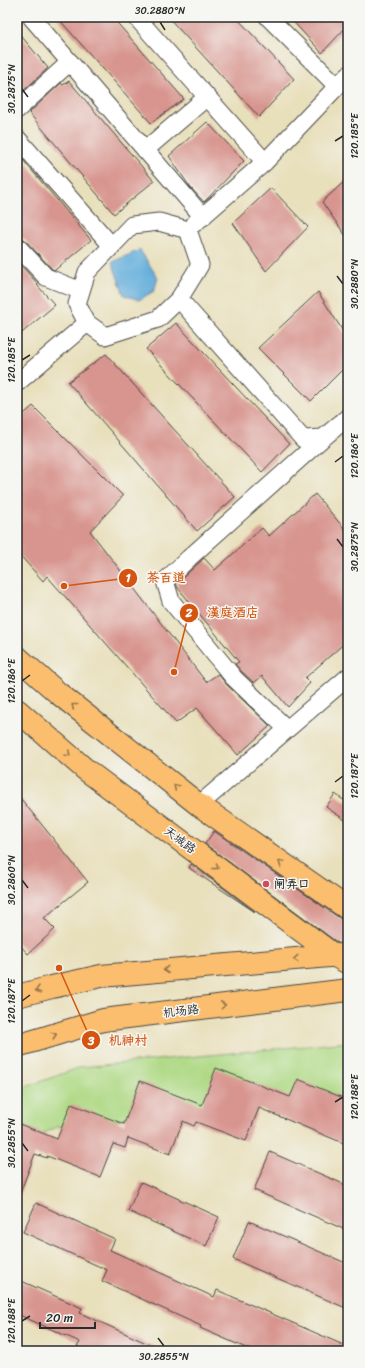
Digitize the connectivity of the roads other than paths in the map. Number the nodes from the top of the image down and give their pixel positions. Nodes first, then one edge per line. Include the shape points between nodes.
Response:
1 (31, 17) edge
2 (136, 17) edge
3 (268, 17) edge
4 (70, 62) junction
5 (343, 81) edge
6 (207, 97) junction
7 (17, 110) edge
8 (17, 138) edge
9 (145, 150) junction
10 (265, 162) junction
11 (203, 217) junction
12 (188, 230) junction
13 (17, 246) edge
14 (112, 246) junction
15 (81, 291) junction
16 (179, 299) junction
17 (87, 323) junction
18 (17, 383) edge
19 (348, 417) edge
20 (323, 438) junction
21 (17, 657) edge
22 (348, 677) edge
23 (17, 710) edge
24 (287, 729) junction
25 (199, 805) junction
26 (348, 909) edge
27 (344, 958) edge
28 (348, 990) edge
29 (17, 996) edge
30 (17, 1046) edge

1 - 4 street
2 - 6 street
3 - 5 street
4 - 7 street
4 - 9 street
5 - 10 street
6 - 9 street
6 - 10 street
8 - 14 street
9 - 11 street
10 - 11 street
11 - 12 street
12 - 14 street via 159,222 132,225
12 - 16 street via 200,265
13 - 15 street via 46,277
14 - 15 street via 87,272
15 - 17 street via 77,304
16 - 17 street via 158,319 105,336
16 - 20 street via 303,439
17 - 18 street
19 - 20 street
20 - 24 street via 165,581 171,601 229,672
25 -> 21 main road via 58,693
22 - 24 street
23 -> 27 main road, 天城路 via 86,770
24 - 25 street
26 -> 25 main road
27 -> 29 main road via 102,976
30 -> 28 main road, 机场路 via 103,1020

